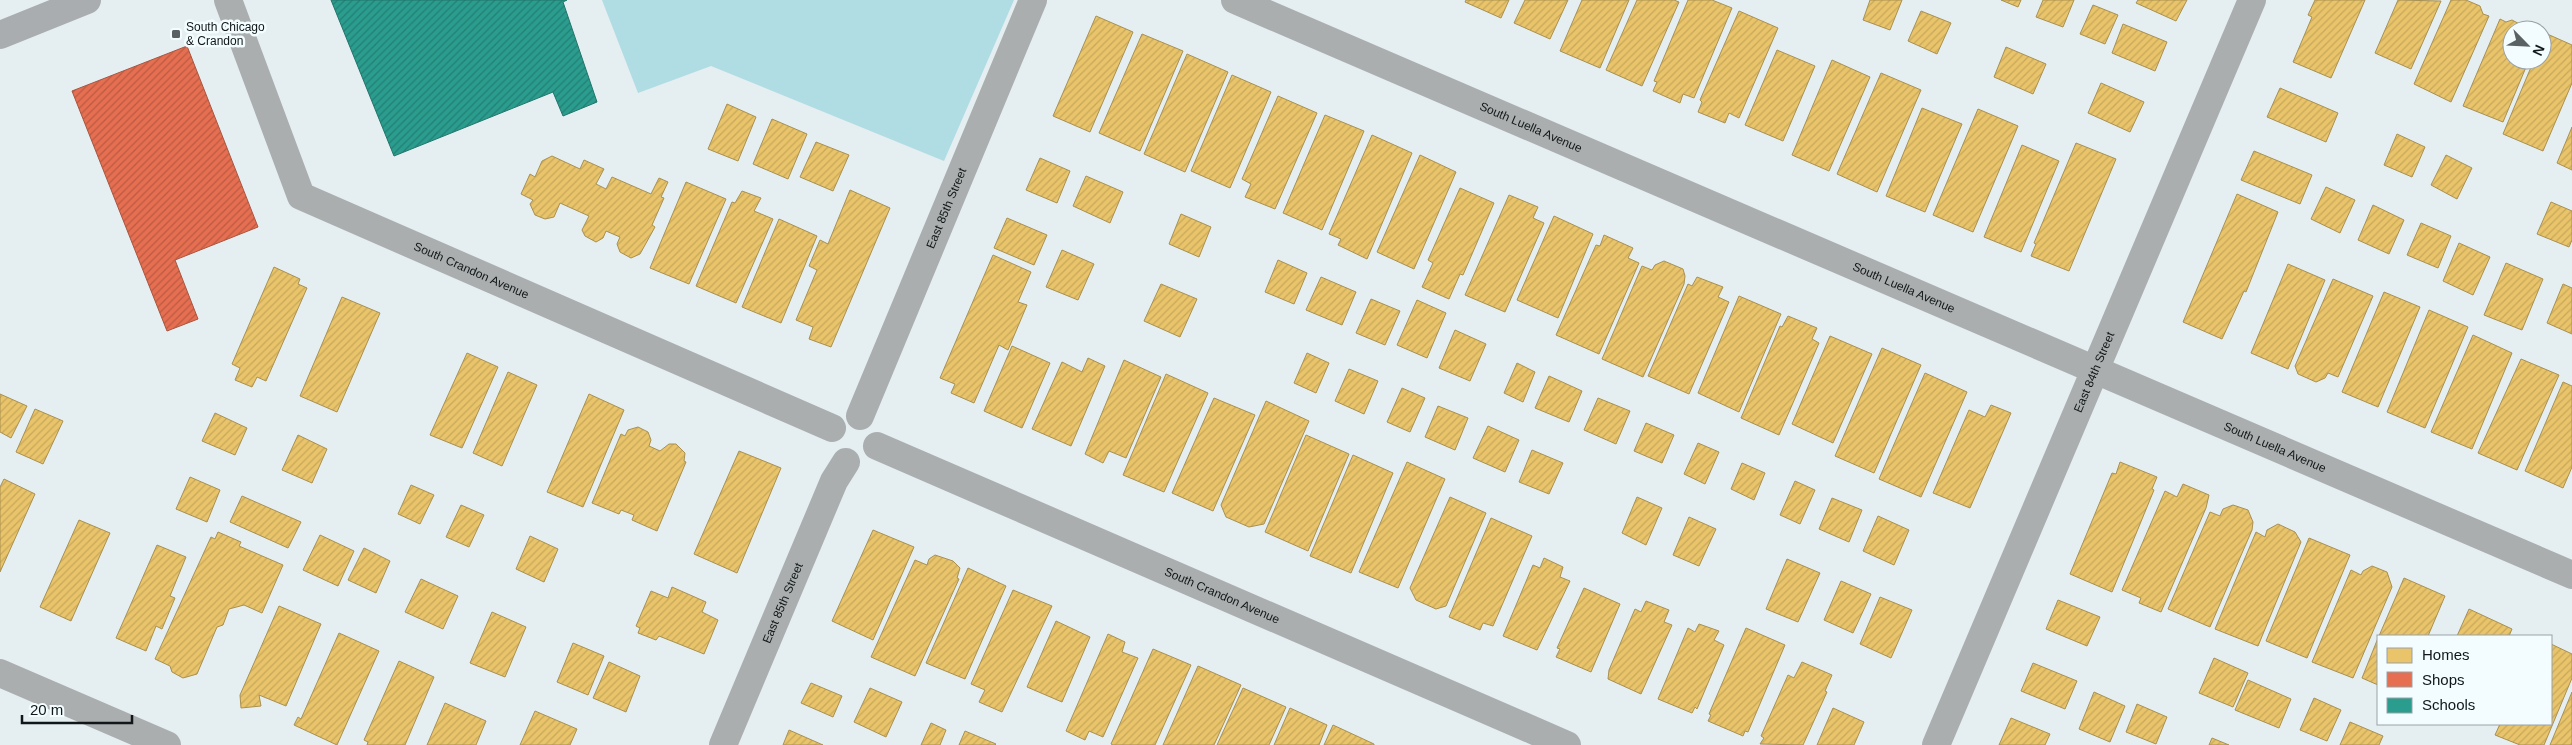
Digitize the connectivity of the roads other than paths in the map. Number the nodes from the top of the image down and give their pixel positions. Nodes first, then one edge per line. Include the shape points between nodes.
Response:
1 (87, 0) edge
2 (228, 0) edge
3 (1033, 0) edge
4 (1235, 0) edge
5 (2252, 0) edge
6 (0, 35) edge
7 (2095, 370) junction
8 (860, 416) junction
9 (832, 428) junction
10 (877, 446) junction
11 (846, 462) junction
12 (2572, 574) edge
13 (0, 673) edge
14 (167, 745) edge
15 (723, 745) edge
16 (1567, 745) edge
17 (1936, 745) edge

1 - 6 main road
2 - 9 street, South Crandon Avenue via 301,196
3 - 8 street, East 85th Street
4 - 7 street, South Luella Avenue
5 - 7 street, East 84th Street
7 - 12 street, South Luella Avenue
7 - 17 street, East 84th Street
8 - 9 street via 844,417
8 - 10 street via 868,418 878,431
9 - 11 street via 833,452
10 - 11 street via 874,454 861,462
10 - 16 street, South Crandon Avenue
11 - 15 street, East 85th Street via 834,481
13 - 14 street

